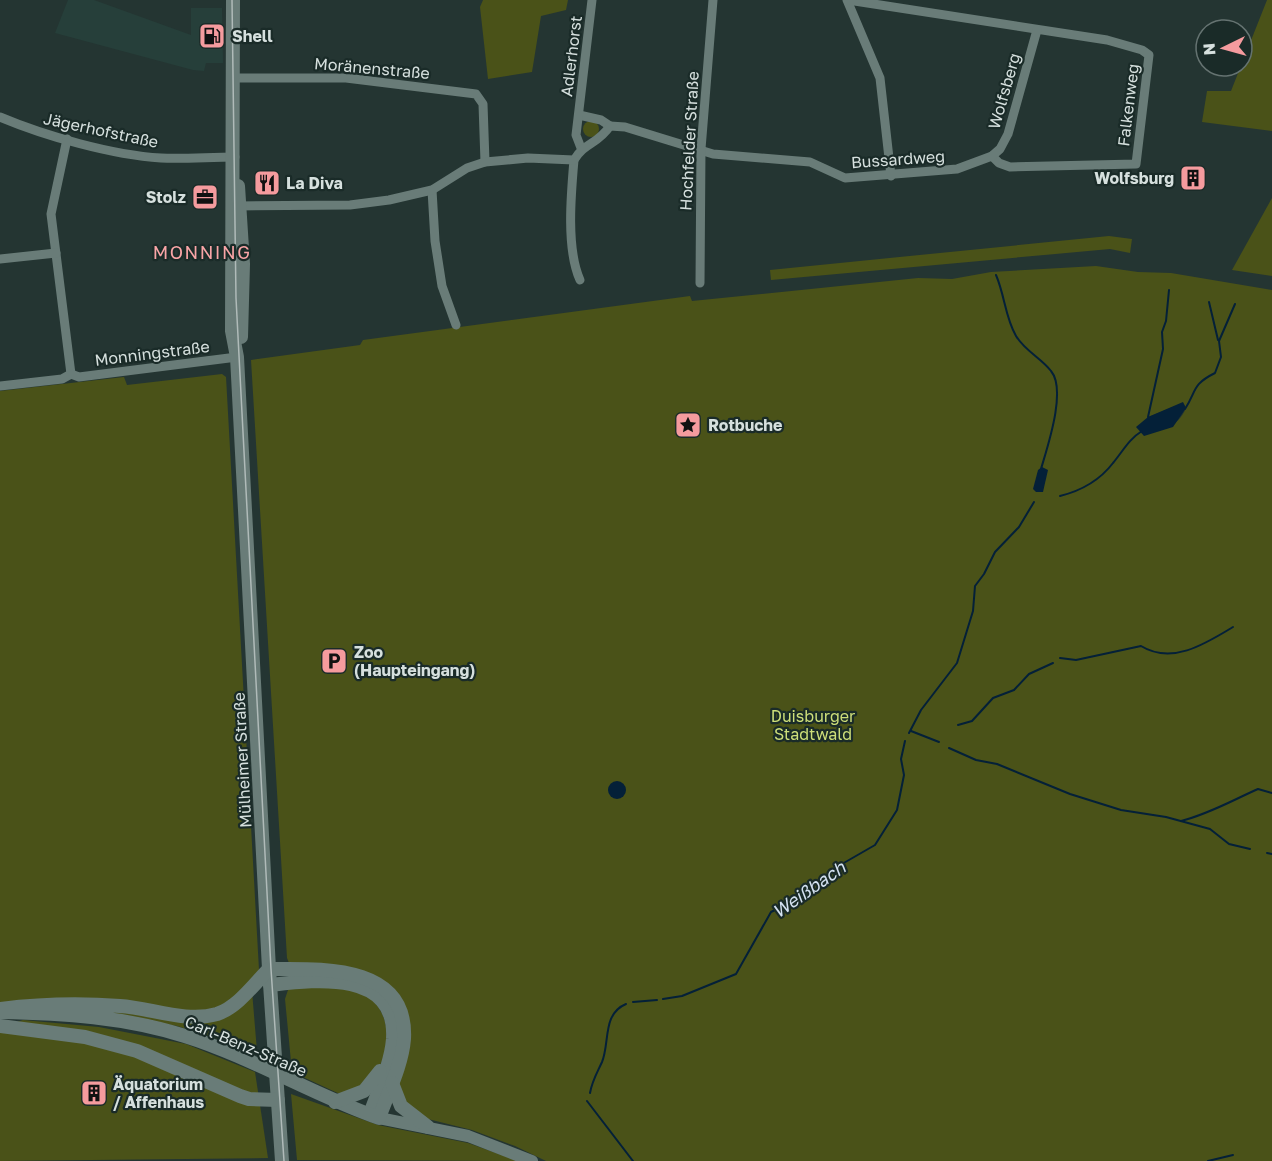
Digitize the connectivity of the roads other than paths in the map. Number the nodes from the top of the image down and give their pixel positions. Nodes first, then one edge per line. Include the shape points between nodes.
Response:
1 (233, 0) edge
2 (592, 0) edge
3 (713, 0) edge
4 (848, 0) edge
5 (1037, 30) junction
6 (233, 78) junction
7 (579, 116) junction
8 (0, 117) edge
9 (610, 126) junction
10 (67, 139) junction
11 (581, 148) junction
12 (700, 149) junction
13 (992, 156) junction
14 (234, 157) junction
15 (574, 160) junction
16 (485, 162) junction
17 (891, 176) junction
18 (432, 190) junction
19 (236, 206) junction
20 (56, 253) junction
21 (0, 259) edge
22 (580, 280) dead end
23 (700, 283) dead end
24 (456, 325) dead end
25 (237, 357) junction
26 (71, 374) junction
27 (0, 386) edge
28 (269, 969) junction
29 (270, 985) junction
30 (0, 1011) edge
31 (0, 1026) edge
32 (388, 1060) junction
33 (392, 1083) junction
34 (278, 1096) junction
35 (335, 1102) junction
36 (374, 1116) junction
37 (428, 1127) junction
38 (282, 1161) edge
39 (532, 1161) edge

1 - 6 main road, Mülheimer Straße
2 - 7 street, Adlerhorst
3 - 12 street, Hochfelder Straße
4 - 5 street
4 - 17 street via 880,78
5 - 13 street, Wolfsberg via 1008,134
5 - 13 street, Falkenweg via 1107,40 1149,55 1136,164 1010,167
6 - 14 main road, Mülheimer Straße
6 - 16 street, Moränenstraße via 346,78 471,93 480,97 483,104
7 - 9 street, Bussardweg
7 - 11 street, Adlerhorst via 576,135
8 - 10 street, Jägerhofstraße
9 - 11 street via 601,140
9 - 12 street, Bussardweg
10 - 14 street, Jägerhofstraße via 143,156
10 - 20 street via 51,207
11 - 15 street
12 - 17 street, Bussardweg via 713,154 810,162 845,178
12 - 23 street, Hochfelder Straße
13 - 17 street, Bussardweg via 957,170
14 - 19 main road, Mülheimer Straße
15 - 16 street via 528,158
15 - 22 street via 572,228 575,269
16 - 18 street via 467,168
18 - 19 street via 350,205
18 - 24 street via 442,286
19 - 25 main road, Mülheimer Straße via 242,334
20 - 21 street
20 - 26 street
25 - 26 street, Monningstraße via 80,377
25 - 28 main road, Mülheimer Straße
26 - 27 street, Monningstraße via 62,379
28 - 29 main road, Mülheimer Straße
28 - 30 main road, Carl-Benz-Straße via 227,1009 205,1016 122,1006 35,1004
28 - 33 main road via 346,971 371,979 386,991 403,1028
29 - 32 main road via 337,980 366,989 382,1004 391,1021 393,1038
29 - 34 main road, Mülheimer Straße
30 - 35 main road, Carl-Benz-Straße via 91,1016 168,1031 237,1056
31 - 34 main road via 86,1037 137,1052 249,1099
32 - 35 main road via 364,1091
32 - 36 main road
33 - 36 main road
33 - 37 main road via 401,1106
34 - 38 main road, Mülheimer Straße
35 - 36 main road, Carl-Benz-Straße
36 - 37 street, Carl-Benz-Straße
37 - 39 street, Carl-Benz-Straße via 468,1136

